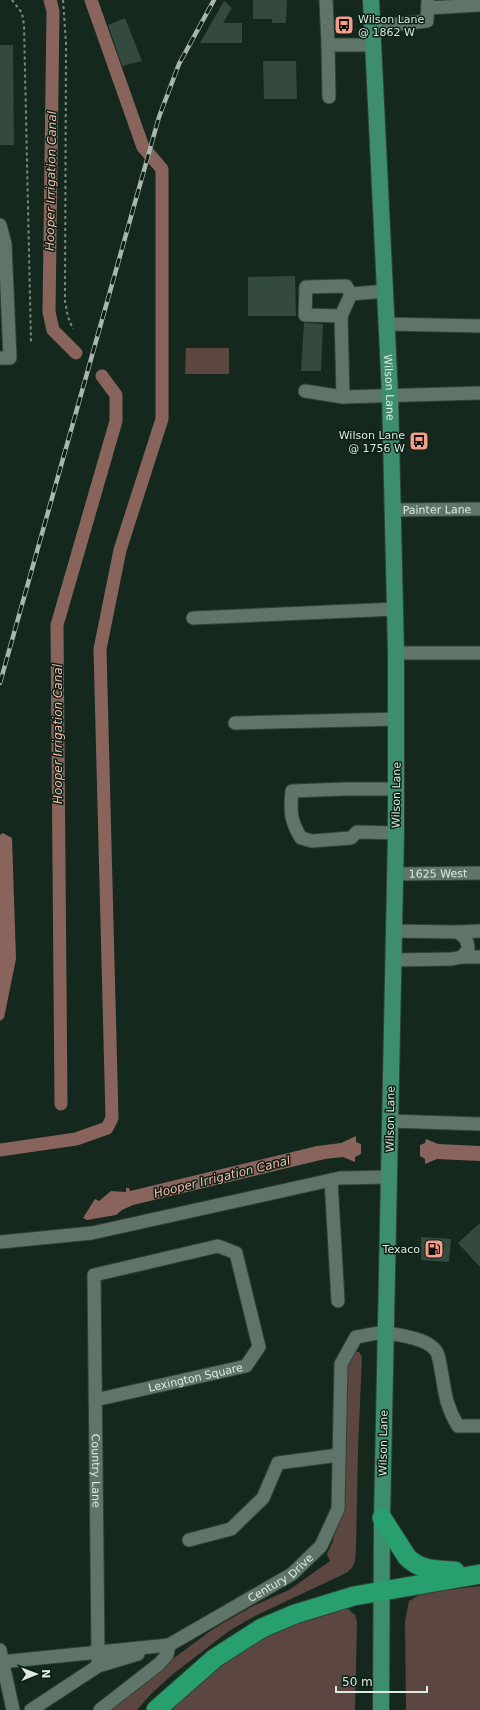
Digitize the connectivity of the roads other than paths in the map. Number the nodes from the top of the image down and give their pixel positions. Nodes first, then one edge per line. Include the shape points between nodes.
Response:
1 (326, 0) edge
2 (371, 0) edge
3 (428, 4) edge
4 (480, 5) edge
5 (372, 27) junction
6 (328, 45) junction
7 (373, 45) junction
8 (329, 97) dead end
9 (0, 225) edge
10 (386, 291) junction
11 (351, 294) junction
12 (341, 316) junction
13 (387, 324) junction
14 (480, 326) edge
15 (0, 358) edge
16 (305, 391) dead end
17 (480, 393) edge
18 (390, 395) junction
19 (343, 397) junction
20 (480, 509) edge
21 (394, 510) junction
22 (396, 609) junction
23 (192, 618) dead end
24 (396, 653) junction
25 (480, 653) edge
26 (397, 719) junction
27 (235, 723) dead end
28 (396, 789) junction
29 (396, 833) junction
30 (480, 873) edge
31 (395, 874) junction
32 (394, 931) junction
33 (480, 931) edge
34 (458, 932) junction
35 (462, 957) junction
36 (480, 957) edge
37 (394, 960) junction
38 (390, 1121) junction
39 (480, 1124) edge
40 (388, 1177) junction
41 (331, 1180) junction
42 (0, 1242) edge
43 (94, 1275) joint
44 (338, 1301) dead end
45 (385, 1333) junction
46 (95, 1400) junction
47 (480, 1426) edge
48 (339, 1455) junction
49 (382, 1518) junction
50 (189, 1540) dead end
51 (480, 1573) edge
52 (381, 1590) junction
53 (169, 1645) junction
54 (98, 1652) junction
55 (1, 1658) edge
56 (98, 1666) junction
57 (13, 1710) edge
58 (31, 1710) edge
59 (100, 1710) edge
60 (156, 1710) edge
61 (381, 1710) edge

1 - 6 street
2 - 5 main road, Wilson Lane
3 - 4 street
3 - 5 street via 427,21
5 - 7 main road, Wilson Lane
6 - 7 street
6 - 8 street
7 - 10 main road, Wilson Lane
9 - 15 street via 5,244 10,358
10 - 11 street
10 - 13 main road, Wilson Lane
11 - 12 street
11 - 12 street via 346,286 306,287 305,315
12 - 19 street
13 - 14 street
13 - 18 main road, Wilson Lane
16 - 19 street
17 - 18 street
18 - 19 street
18 - 21 main road, Wilson Lane
20 - 21 street, Painter Lane
21 - 22 main road, Wilson Lane
22 - 23 street
22 - 24 main road, Wilson Lane
24 - 25 street
24 - 26 main road, Wilson Lane
26 - 27 street
26 - 28 main road, Wilson Lane
28 - 29 main road, Wilson Lane
28 - 29 street via 292,791 291,805 292,824 301,838 312,841 351,838 358,832
29 - 31 main road, Wilson Lane
30 - 31 street, 1625 West
31 - 32 main road, Wilson Lane
32 - 34 street
32 - 37 main road, Wilson Lane
33 - 34 street
34 - 35 street via 465,936 468,943 468,950
35 - 36 street
35 - 37 street
37 - 38 main road, Wilson Lane
38 - 39 street
38 - 40 main road, Wilson Lane
40 - 41 street
40 - 45 main road, Wilson Lane
41 - 42 street via 92,1233
41 - 44 street
43 - 46 street, Country Lane
43 - 46 street, Lexington Square via 218,1246 236,1253 259,1347 246,1366
45 - 47 street via 427,1342 437,1354 444,1395 449,1411 458,1426
45 - 48 street, Century Drive via 356,1337 341,1364
45 - 49 main road, Wilson Lane
46 - 54 street, Country Lane
48 - 50 street via 278,1463 263,1498 231,1529
48 - 53 street, Century Drive via 338,1509 321,1546 292,1574
49 - 51 highway via 407,1557 421,1567
49 - 52 main road, Wilson Lane
51 - 52 highway
52 - 60 highway via 330,1602 262,1628 215,1658
52 - 61 main road, Wilson Lane
53 - 54 street, Century Drive
53 - 56 street
53 - 59 street via 167,1655 159,1664
54 - 55 street, Century Drive
54 - 56 street, Country Lane
55 - 57 street
56 - 58 street

